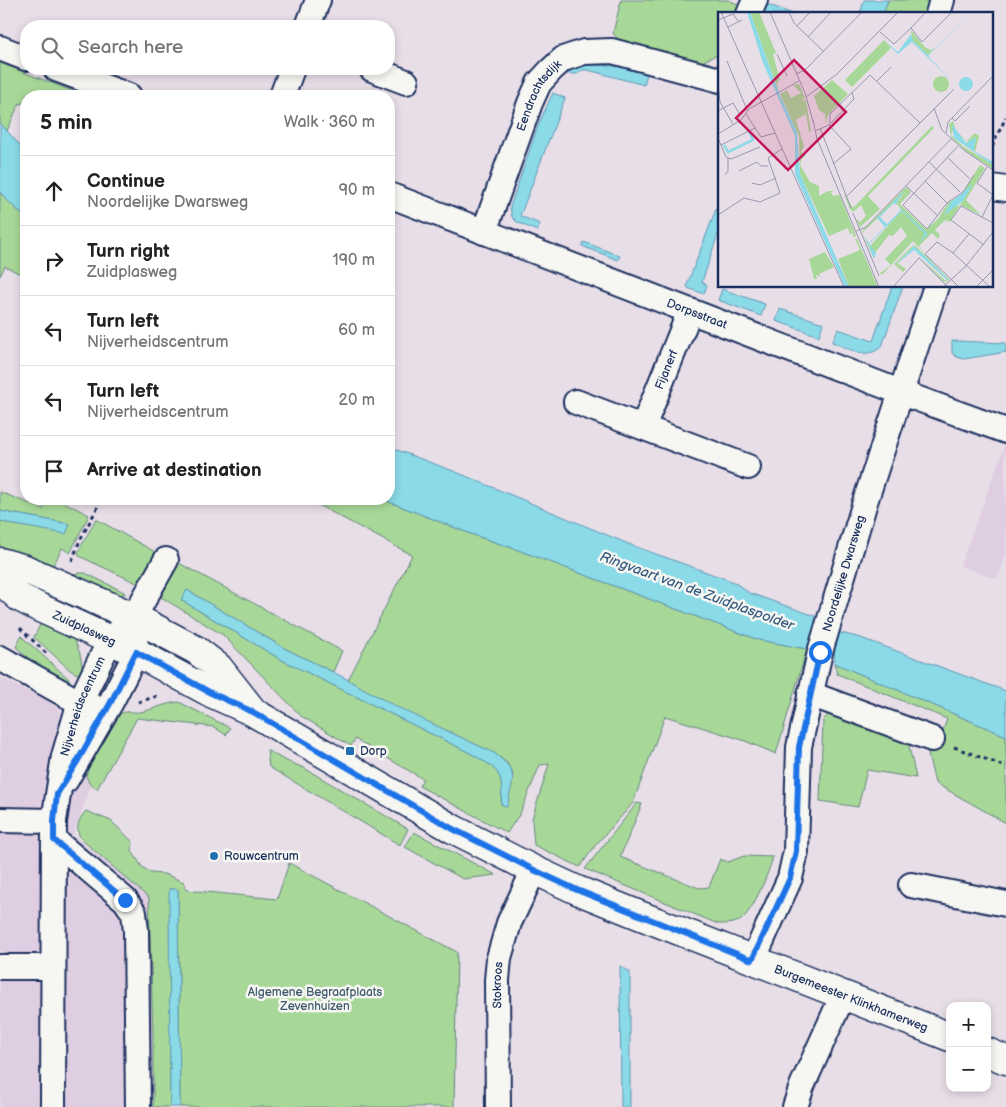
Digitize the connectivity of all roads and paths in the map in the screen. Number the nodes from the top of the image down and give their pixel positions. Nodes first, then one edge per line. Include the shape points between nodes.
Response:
1 (318, 0) edge
2 (310, 20) edge
3 (0, 48) edge
4 (20, 56) edge
5 (72, 75) edge
6 (290, 75) edge
7 (388, 75) edge
8 (718, 79) edge
9 (406, 82) dead end
10 (114, 90) edge
11 (284, 90) edge
12 (1006, 117) edge
13 (994, 143) edge
14 (395, 197) edge
15 (484, 232) junction
16 (935, 288) edge
17 (690, 311) junction
18 (902, 392) junction
19 (576, 402) dead end
20 (642, 427) junction
21 (1006, 430) edge
22 (748, 466) dead end
23 (99, 505) edge
24 (166, 560) dead end
25 (0, 562) edge
26 (70, 565) dead end
27 (0, 580) edge
28 (134, 617) junction
29 (110, 640) junction
30 (136, 652) junction
31 (0, 658) edge
32 (810, 694) junction
33 (80, 702) junction
34 (105, 712) junction
35 (253, 712) junction
36 (932, 739) joint
37 (1006, 767) edge
38 (57, 794) junction
39 (0, 820) edge
40 (54, 830) junction
41 (534, 870) junction
42 (911, 885) dead end
43 (1006, 904) edge
44 (752, 960) junction
45 (0, 967) edge
46 (52, 967) junction
47 (843, 996) junction
48 (946, 1035) edge
49 (991, 1054) edge
50 (1006, 1060) edge
51 (53, 1107) edge
52 (138, 1107) edge
53 (498, 1107) edge
54 (795, 1107) edge

1 - 2 street
3 - 4 street
5 - 10 street
6 - 11 street
7 - 9 street
8 - 15 street, Eendrachtsdijk via 612,51 584,52 563,59 539,83 533,96
12 - 13 path
14 - 15 street, Dorpsstraat
15 - 17 street, Dorpsstraat
16 - 18 street, Noordelijke Dwarsweg
17 - 18 street, Dorpsstraat
17 - 20 street, Fijanerf
18 - 21 street, Dorpsstraat
18 - 32 street, Noordelijke Dwarsweg via 865,502
19 - 20 street
20 - 22 street
23 - 26 path
24 - 28 street
25 - 28 main road, Zuidplasweg via 25,569
27 - 29 main road, Zuidplasweg via 19,597
28 - 29 street, Nijverheidscentrum
28 - 30 street
28 - 35 main road, Zuidplasweg via 196,650 218,667
29 - 30 main road, Zuidplasweg
29 - 33 street, Nijverheidscentrum
30 - 34 street, Nijverheidscentrum
30 - 35 main road, Zuidplasweg
31 - 33 street
32 - 36 street
32 - 44 street, Noordelijke Dwarsweg via 799,747 796,851 790,878
33 - 34 street
33 - 38 street, Nijverheidscentrum
34 - 38 street, Nijverheidscentrum
35 - 41 main road, Zuidplasweg via 453,829
36 - 37 path
38 - 40 street, Nijverheidscentrum
39 - 40 street
40 - 46 street, Nijverheidscentrum
40 - 52 street via 125,900 134,913
41 - 44 main road, Zuidplasweg
41 - 53 street, Stokroos via 509,923 499,958
42 - 43 street
44 - 47 main road, Burgemeester Klinkhamerweg
45 - 46 street
46 - 51 street, Nijverheidscentrum
47 - 48 main road, Burgemeester Klinkhamerweg
47 - 54 street
49 - 50 main road

